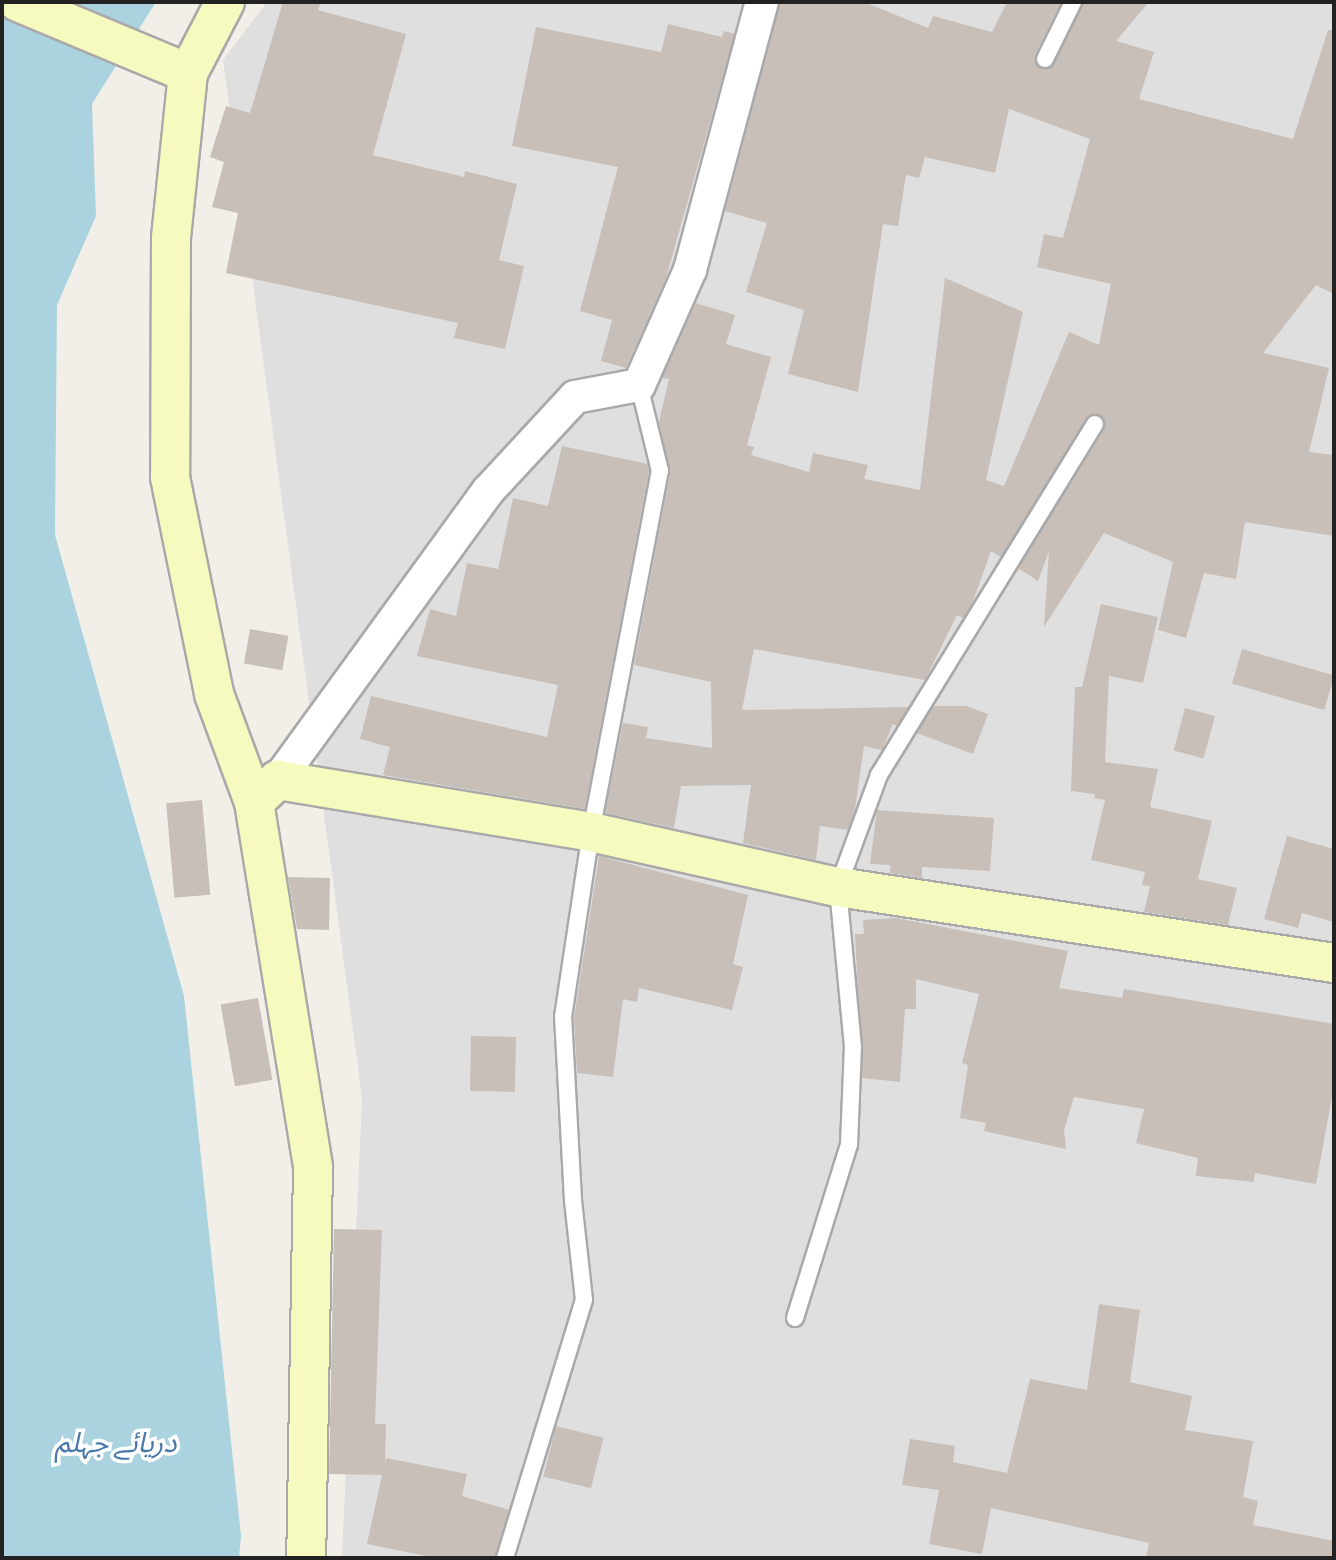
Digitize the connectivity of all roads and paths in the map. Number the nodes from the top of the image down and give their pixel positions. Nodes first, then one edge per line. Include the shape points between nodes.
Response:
1 (18, 2) edge
2 (225, 2) edge
3 (762, 2) edge
4 (1073, 2) edge
5 (1045, 59) dead end
6 (188, 73) junction
7 (639, 385) junction
8 (1095, 424) dead end
9 (266, 791) junction
10 (591, 832) junction
11 (838, 887) junction
12 (1334, 963) edge
13 (795, 1318) dead end
14 (306, 1558) edge
15 (505, 1558) edge

1 - 6 street
2 - 6 street
3 - 7 street via 690,270
4 - 5 lane
6 - 9 street via 172,238 170,477 214,694
7 - 9 street via 575,397 488,491
7 - 10 lane via 660,471
8 - 11 lane via 879,775
9 - 10 street
9 - 14 street via 313,1167
10 - 11 street
10 - 15 lane via 564,1017 584,1300
11 - 12 street
11 - 13 lane via 853,1047 849,1145

